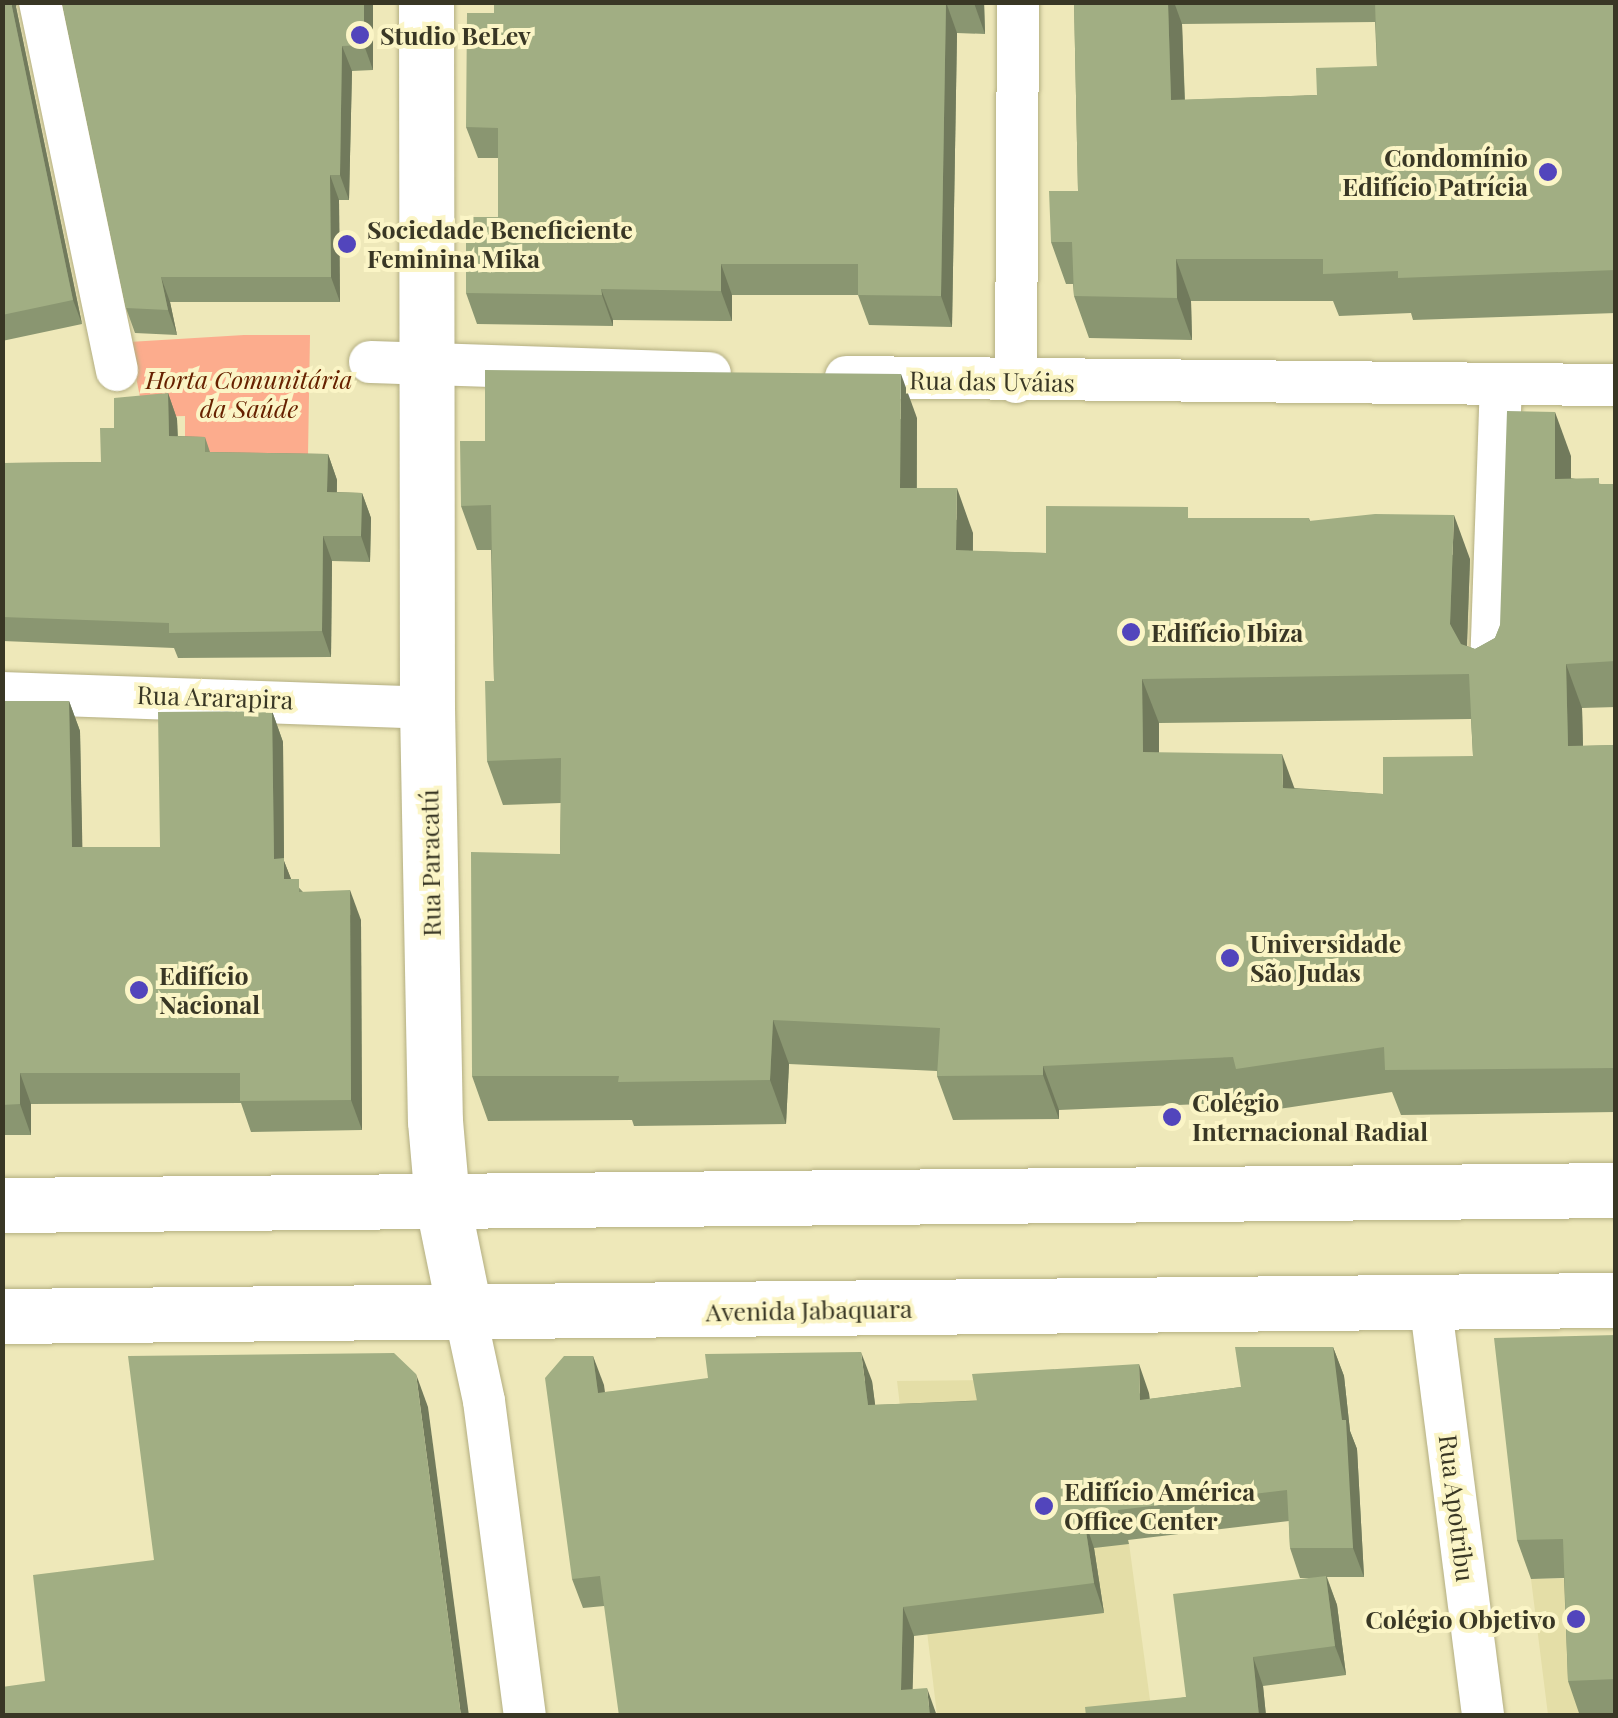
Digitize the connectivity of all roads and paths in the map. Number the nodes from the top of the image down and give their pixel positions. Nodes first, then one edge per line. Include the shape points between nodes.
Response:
1 (40, 2) edge
2 (426, 2) edge
3 (1018, 2) edge
4 (370, 362) dead end
5 (426, 365) junction
6 (117, 370) dead end
7 (741, 374) edge
8 (800, 376) edge
9 (1016, 382) junction
10 (1501, 384) junction
11 (1616, 385) edge
12 (1491, 668) edge
13 (2, 693) edge
14 (427, 708) junction
15 (1616, 1190) edge
16 (442, 1201) junction
17 (2, 1205) edge
18 (1616, 1300) edge
19 (1430, 1301) junction
20 (465, 1313) junction
21 (2, 1316) edge
22 (525, 1716) edge
23 (1483, 1716) edge

1 - 6 street
2 - 5 main road, Rua Paracatú
3 - 9 street
4 - 5 street
5 - 7 street
5 - 14 main road, Rua Paracatú
8 - 9 street, Rua das Uváias
9 - 10 street, Rua das Uváias
10 - 11 street, Rua das Uváias
10 - 12 street
13 - 14 street, Rua Ararapira
14 - 16 main road, Rua Paracatú
15 - 16 main road
16 - 17 main road
16 - 20 main road, Rua Paracatú
18 - 19 main road, Avenida Jabaquara
19 - 20 main road, Avenida Jabaquara
19 - 23 street, Rua Apotribu
20 - 21 main road, Avenida Jabaquara
20 - 22 street, Rua Paracatú via 484,1401

